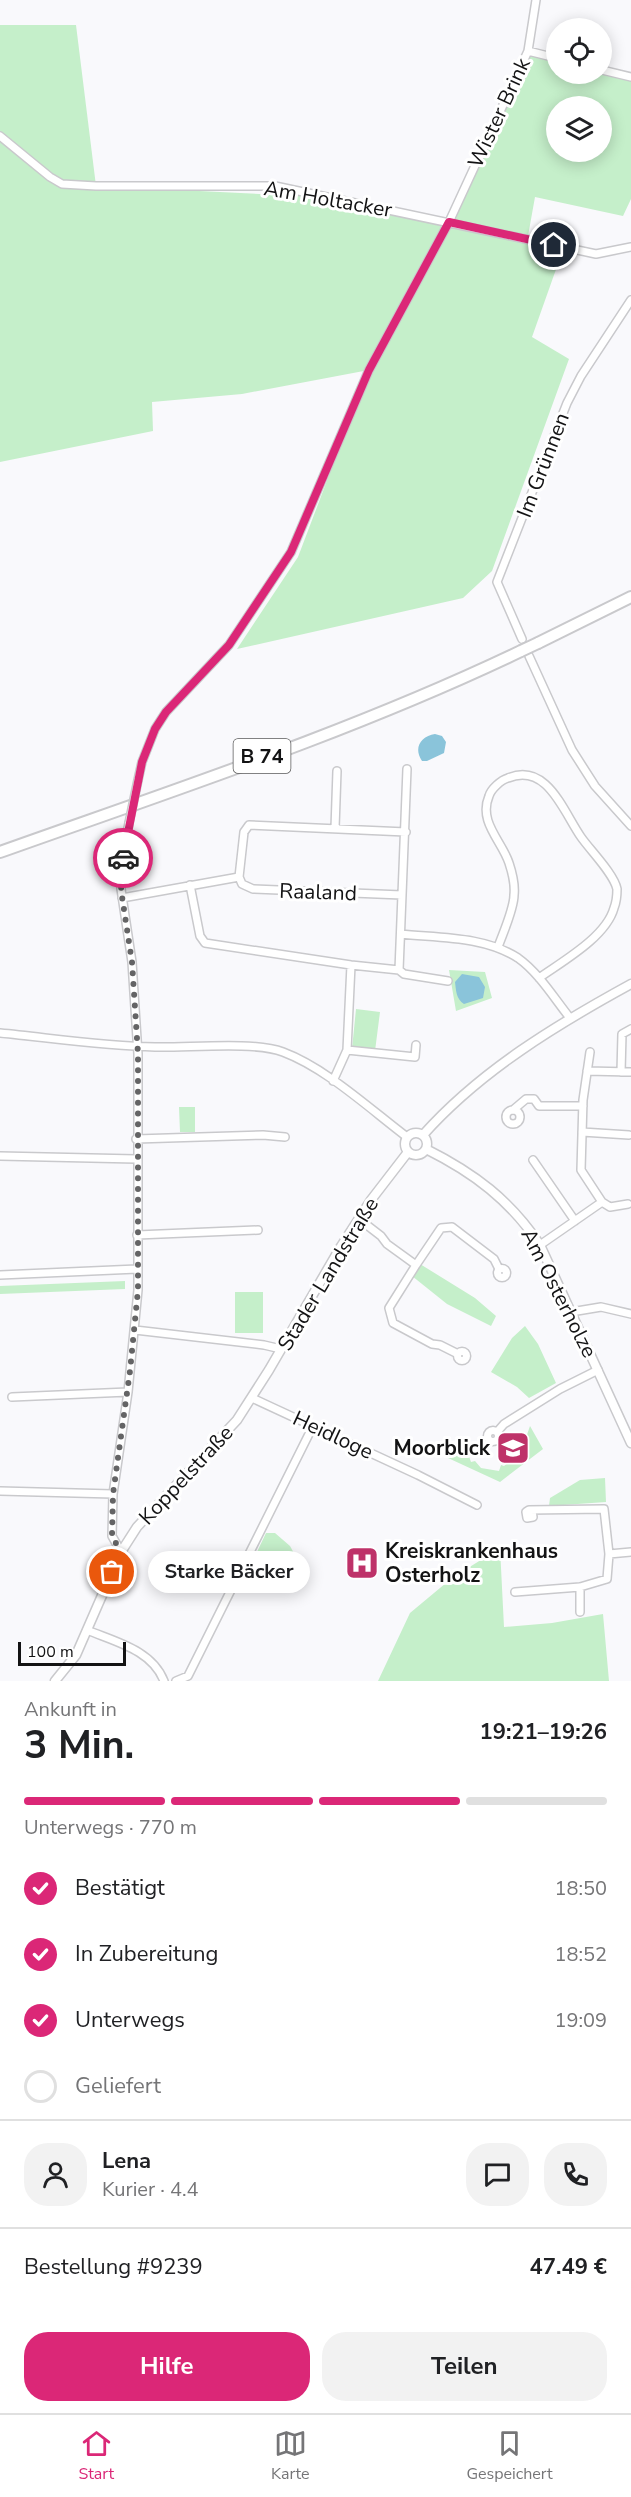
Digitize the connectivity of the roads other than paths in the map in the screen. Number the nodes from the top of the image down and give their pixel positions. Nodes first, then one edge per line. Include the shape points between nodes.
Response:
1 (536, 0) edge
2 (528, 51) junction
3 (546, 56) edge
4 (612, 72) edge
5 (631, 77) edge
6 (0, 136) edge
7 (449, 222) junction
8 (631, 247) edge
9 (631, 300) edge
10 (631, 597) edge
11 (522, 639) dead end
12 (525, 653) junction
13 (407, 768) dead end
14 (338, 771) dead end
15 (631, 826) edge
16 (335, 828) junction
17 (406, 832) junction
18 (0, 852) edge
19 (239, 877) junction
20 (190, 885) junction
21 (402, 896) junction
22 (122, 898) junction
23 (401, 934) junction
24 (498, 947) junction
25 (351, 965) junction
26 (399, 970) junction
27 (539, 978) junction
28 (448, 981) dead end
29 (631, 984) edge
30 (570, 1018) junction
31 (631, 1029) edge
32 (0, 1033) edge
33 (416, 1044) dead end
34 (136, 1046) junction
35 (347, 1050) junction
36 (590, 1052) dead end
37 (587, 1071) junction
38 (621, 1072) junction
39 (631, 1072) edge
40 (333, 1081) junction
41 (583, 1106) junction
42 (513, 1110) dead end
43 (582, 1132) junction
44 (423, 1135) junction
45 (629, 1135) dead end
46 (285, 1137) dead end
47 (407, 1137) junction
48 (136, 1139) junction
49 (426, 1149) junction
50 (408, 1152) junction
51 (0, 1156) edge
52 (136, 1159) junction
53 (533, 1160) dead end
54 (602, 1202) junction
55 (628, 1204) dead end
56 (359, 1219) junction
57 (575, 1221) junction
58 (258, 1230) dead end
59 (137, 1234) junction
60 (540, 1245) junction
61 (416, 1265) junction
62 (137, 1269) junction
63 (499, 1269) dead end
64 (0, 1275) edge
65 (571, 1312) junction
66 (631, 1314) edge
67 (135, 1330) junction
68 (281, 1349) junction
69 (458, 1354) dead end
70 (598, 1370) junction
71 (128, 1392) junction
72 (12, 1397) dead end
73 (252, 1398) junction
74 (313, 1426) junction
75 (498, 1432) dead end
76 (631, 1443) edge
77 (0, 1491) edge
78 (113, 1494) junction
79 (477, 1505) dead end
80 (532, 1511) dead end
81 (121, 1552) junction
82 (631, 1552) edge
83 (609, 1554) junction
84 (580, 1587) junction
85 (515, 1592) dead end
86 (580, 1612) dead end
87 (87, 1630) junction
88 (55, 1681) edge
89 (164, 1681) edge
90 (176, 1681) edge

1 - 2 street, Wister Brink
2 - 3 street
2 - 7 street, Wister Brink
4 - 5 street
6 - 7 street, Am Holtacker via 62,184 275,186
7 - 8 street, Am Holtacker via 596,254
7 - 22 street, Wister Brink, bridge via 369,370 291,552 229,645 155,729 142,762 129,823 121,873
9 - 11 street, Im Grünnen via 567,403 497,582
10 - 12 main road, B 74, bridge
12 - 15 street via 572,750 595,786
12 - 18 main road, B 74 via 346,726
13 - 17 street
14 - 16 street
16 - 17 street
16 - 19 street via 249,825 244,832
17 - 21 street
19 - 20 street
19 - 21 street, Raaland via 242,884 253,889
20 - 22 street
20 - 25 street via 200,936 205,943
21 - 23 street
22 - 34 street, Wister Brink via 132,962
23 - 24 street
23 - 26 street
24 - 27 street via 519,959
24 - 27 street via 514,896 509,862 491,831 486,812 489,795 502,780 525,773 547,786 617,889 614,909 590,942
25 - 26 street
25 - 35 street
26 - 28 street
27 - 30 street
29 - 30 street
30 - 44 street via 485,1078
31 - 38 street via 622,1034
32 - 34 street
33 - 35 street via 415,1057
34 - 40 street via 258,1047 298,1059
34 - 48 street, Wister Brink
35 - 40 street
36 - 37 street
37 - 38 street
37 - 41 street
38 - 39 street
40 - 47 street
41 - 42 street via 539,1106 534,1099 526,1099
41 - 43 street
43 - 45 street
43 - 54 street via 581,1170
44 - 47 street
44 - 49 street
46 - 48 street
47 - 50 street
48 - 52 street, Wister Brink
49 - 50 street via 418,1155
49 - 60 street, Am Osterholze via 491,1188 525,1222
50 - 56 street, Stader Landstraße
51 - 52 street
52 - 59 street, Wister Brink
53 - 57 street
54 - 55 street via 610,1207
54 - 57 street
56 - 61 street
56 - 68 street, Stader Landstraße
57 - 60 street
58 - 59 street
59 - 62 street, Wister Brink
60 - 65 street, Am Osterholze
61 - 63 street via 441,1228 452,1227 494,1259
61 - 69 street via 389,1308 393,1323
62 - 64 street
62 - 67 street, Wister Brink
65 - 66 street via 601,1307
65 - 70 street, Am Osterholze
67 - 68 street
67 - 71 street, Wister Brink
68 - 73 street, Stader Landstraße
70 - 75 street via 560,1389 504,1424
70 - 76 street, Am Osterholze
71 - 72 street
71 - 78 street, Wister Brink
73 - 74 street, Heidloge
73 - 81 street, Koppelstraße via 228,1432 137,1527
74 - 79 street, Heidloge
74 - 90 street via 188,1676
77 - 78 street
78 - 81 street, Wister Brink via 112,1536
80 - 83 street via 604,1509
81 - 87 street, Koppelstraße
82 - 83 street
83 - 84 street via 607,1579
84 - 85 street
84 - 86 street
87 - 88 street, Koppelstraße via 76,1655
87 - 89 street via 144,1655

